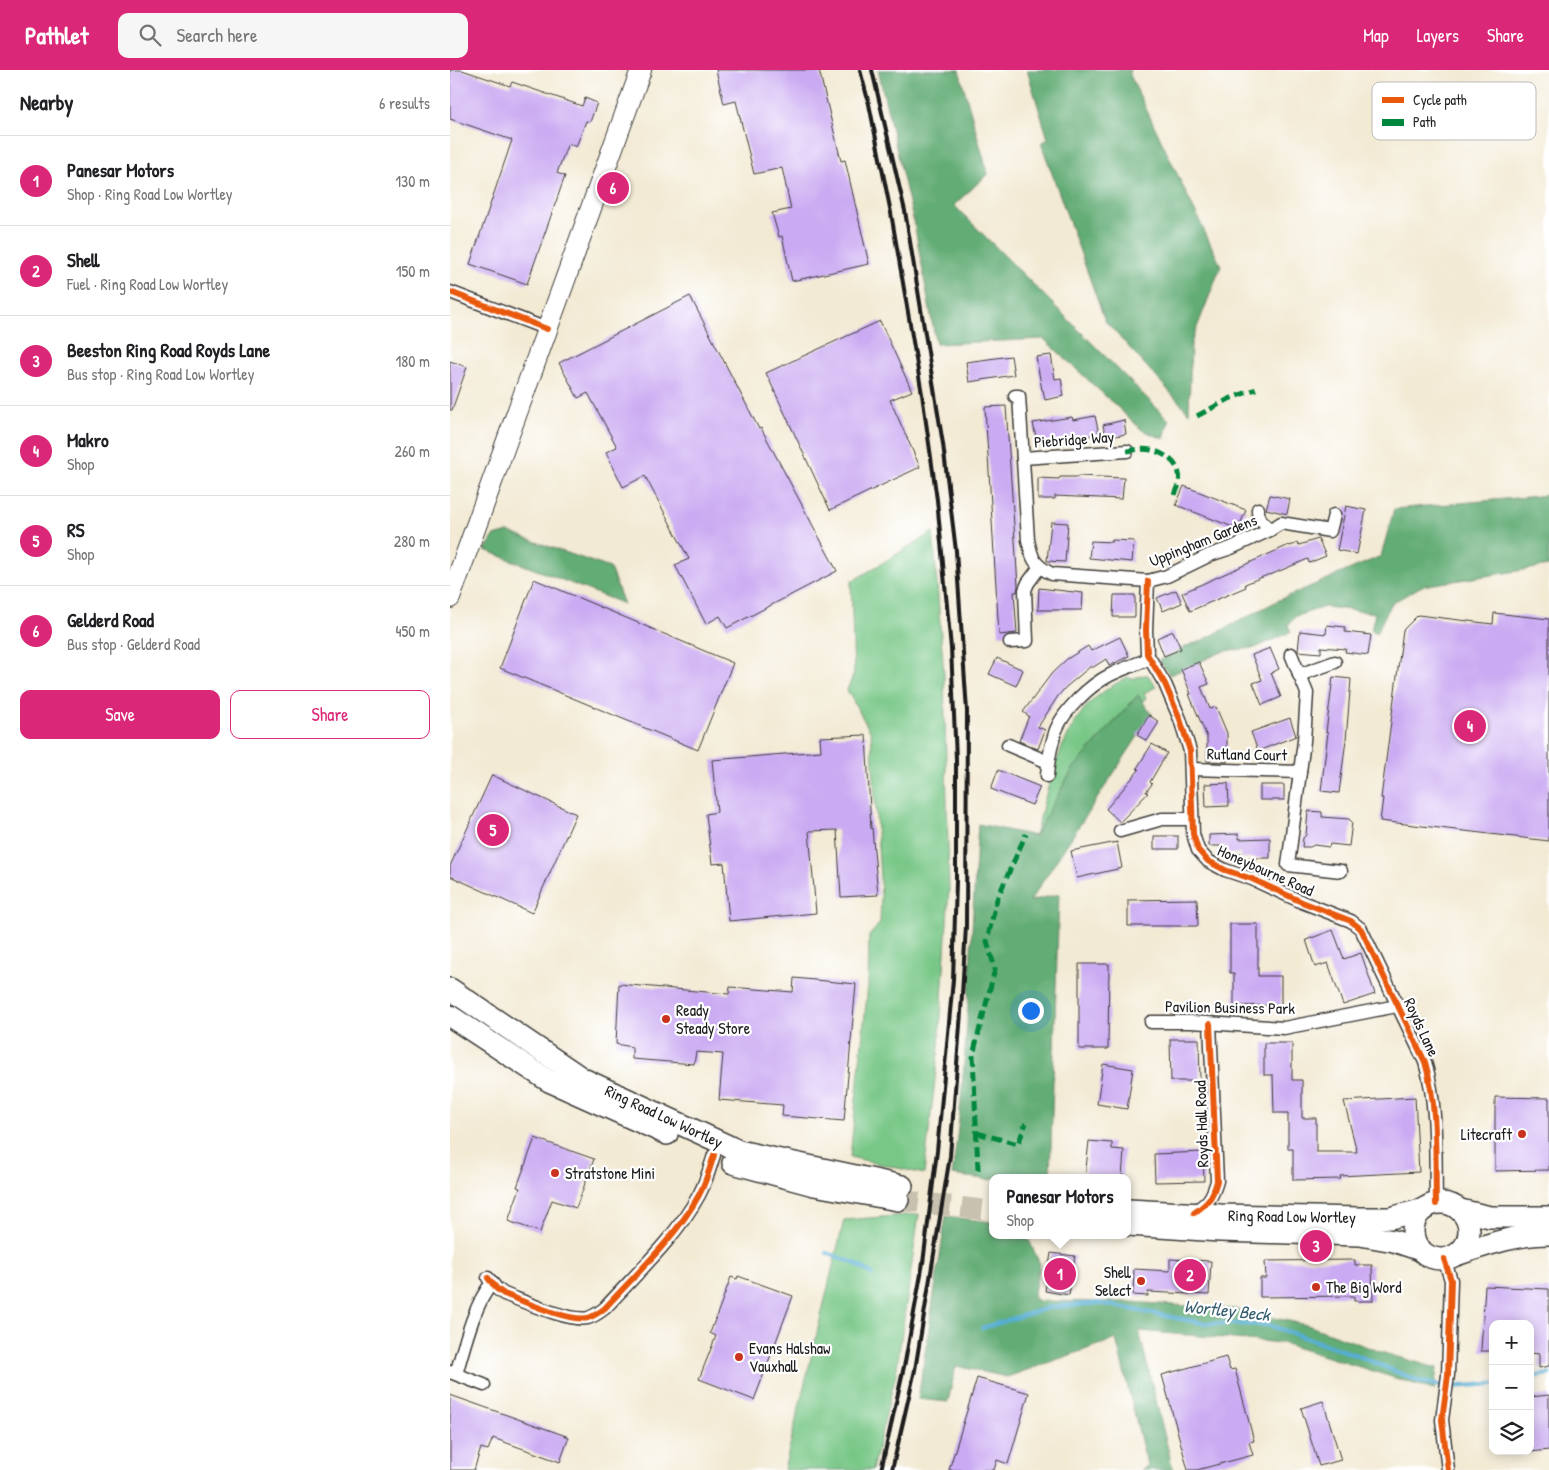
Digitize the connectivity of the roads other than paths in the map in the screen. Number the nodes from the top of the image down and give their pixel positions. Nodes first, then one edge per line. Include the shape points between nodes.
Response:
1 (641, 70) edge
2 (450, 292) edge
3 (547, 329) junction
4 (1015, 396) dead end
5 (1127, 451) dead end
6 (1023, 458) junction
7 (1258, 509) dead end
8 (1334, 515) dead end
9 (1270, 530) junction
10 (1039, 568) junction
11 (1148, 581) junction
12 (450, 598) edge
13 (1010, 642) dead end
14 (1291, 654) dead end
15 (1149, 659) junction
16 (1335, 662) dead end
17 (1300, 675) junction
18 (1008, 745) dead end
19 (1048, 762) junction
20 (1192, 769) junction
21 (1300, 772) junction
22 (1047, 776) dead end
23 (1192, 819) junction
24 (1120, 831) dead end
25 (1341, 871) dead end
26 (1361, 928) joint
27 (450, 989) edge
28 (1397, 1006) junction
29 (450, 1016) edge
30 (1150, 1022) dead end
31 (1210, 1024) junction
32 (714, 1155) junction
33 (1430, 1206) junction
34 (1131, 1210) edge
35 (1460, 1210) junction
36 (1194, 1213) junction
37 (1549, 1217) edge
38 (1131, 1226) edge
39 (1549, 1234) edge
40 (1421, 1250) junction
41 (1450, 1257) junction
42 (453, 1373) edge
43 (484, 1385) dead end
44 (1448, 1470) edge

1 - 3 main road
2 - 3 street
3 - 12 main road
4 - 6 street, Piebridge Way via 1019,396
5 - 6 street, Piebridge Way
6 - 10 street, Piebridge Way via 1028,540 1031,557
7 - 9 street, Uppingham Gardens via 1261,520
8 - 9 street, Uppingham Gardens via 1330,532 1281,523
9 - 11 street, Uppingham Gardens via 1167,576
10 - 11 street via 1052,574
10 - 13 street via 1025,590 1027,641
11 - 15 street, Honeybourne Road via 1146,630
14 - 17 street, Rutland Court
15 - 19 street via 1108,676 1073,705 1057,729
15 - 20 street, Honeybourne Road via 1165,684 1180,719
16 - 17 street
17 - 21 street, Rutland Court via 1307,693
18 - 19 street
19 - 22 street
20 - 21 street, Rutland Court
20 - 23 street, Honeybourne Road
21 - 25 street via 1288,865
23 - 24 street via 1162,819
23 - 26 street, Honeybourne Road via 1198,850 1208,860
26 - 28 street, Royds Lane
27 - 32 highway, Ring Road Low Wortley via 583,1079 739,1151 900,1193 814,1185 738,1165
28 - 31 street, Pavilion Business Park via 1284,1028
28 - 33 street, Royds Lane via 1425,1062 1432,1092
29 - 32 highway, Ring Road Low Wortley via 549,1081
30 - 31 street, Pavilion Business Park
31 - 36 street, Royds Hall Road via 1217,1182 1207,1204
32 - 42 street via 704,1185 687,1215 605,1308 596,1314 576,1318 558,1313 504,1294 490,1280
33 - 35 highway via 1452,1206
33 - 36 highway, Ring Road Low Wortley via 1390,1218
33 - 40 highway via 1420,1214 1414,1226 1416,1242
34 - 36 highway, Ring Road Low Wortley
35 - 37 highway via 1490,1217
35 - 41 highway via 1469,1233 1463,1249
38 - 40 highway, Ring Road Low Wortley via 1360,1235
39 - 41 highway via 1496,1242
40 - 41 highway via 1432,1258
41 - 44 street via 1448,1375 1442,1420
42 - 43 street

